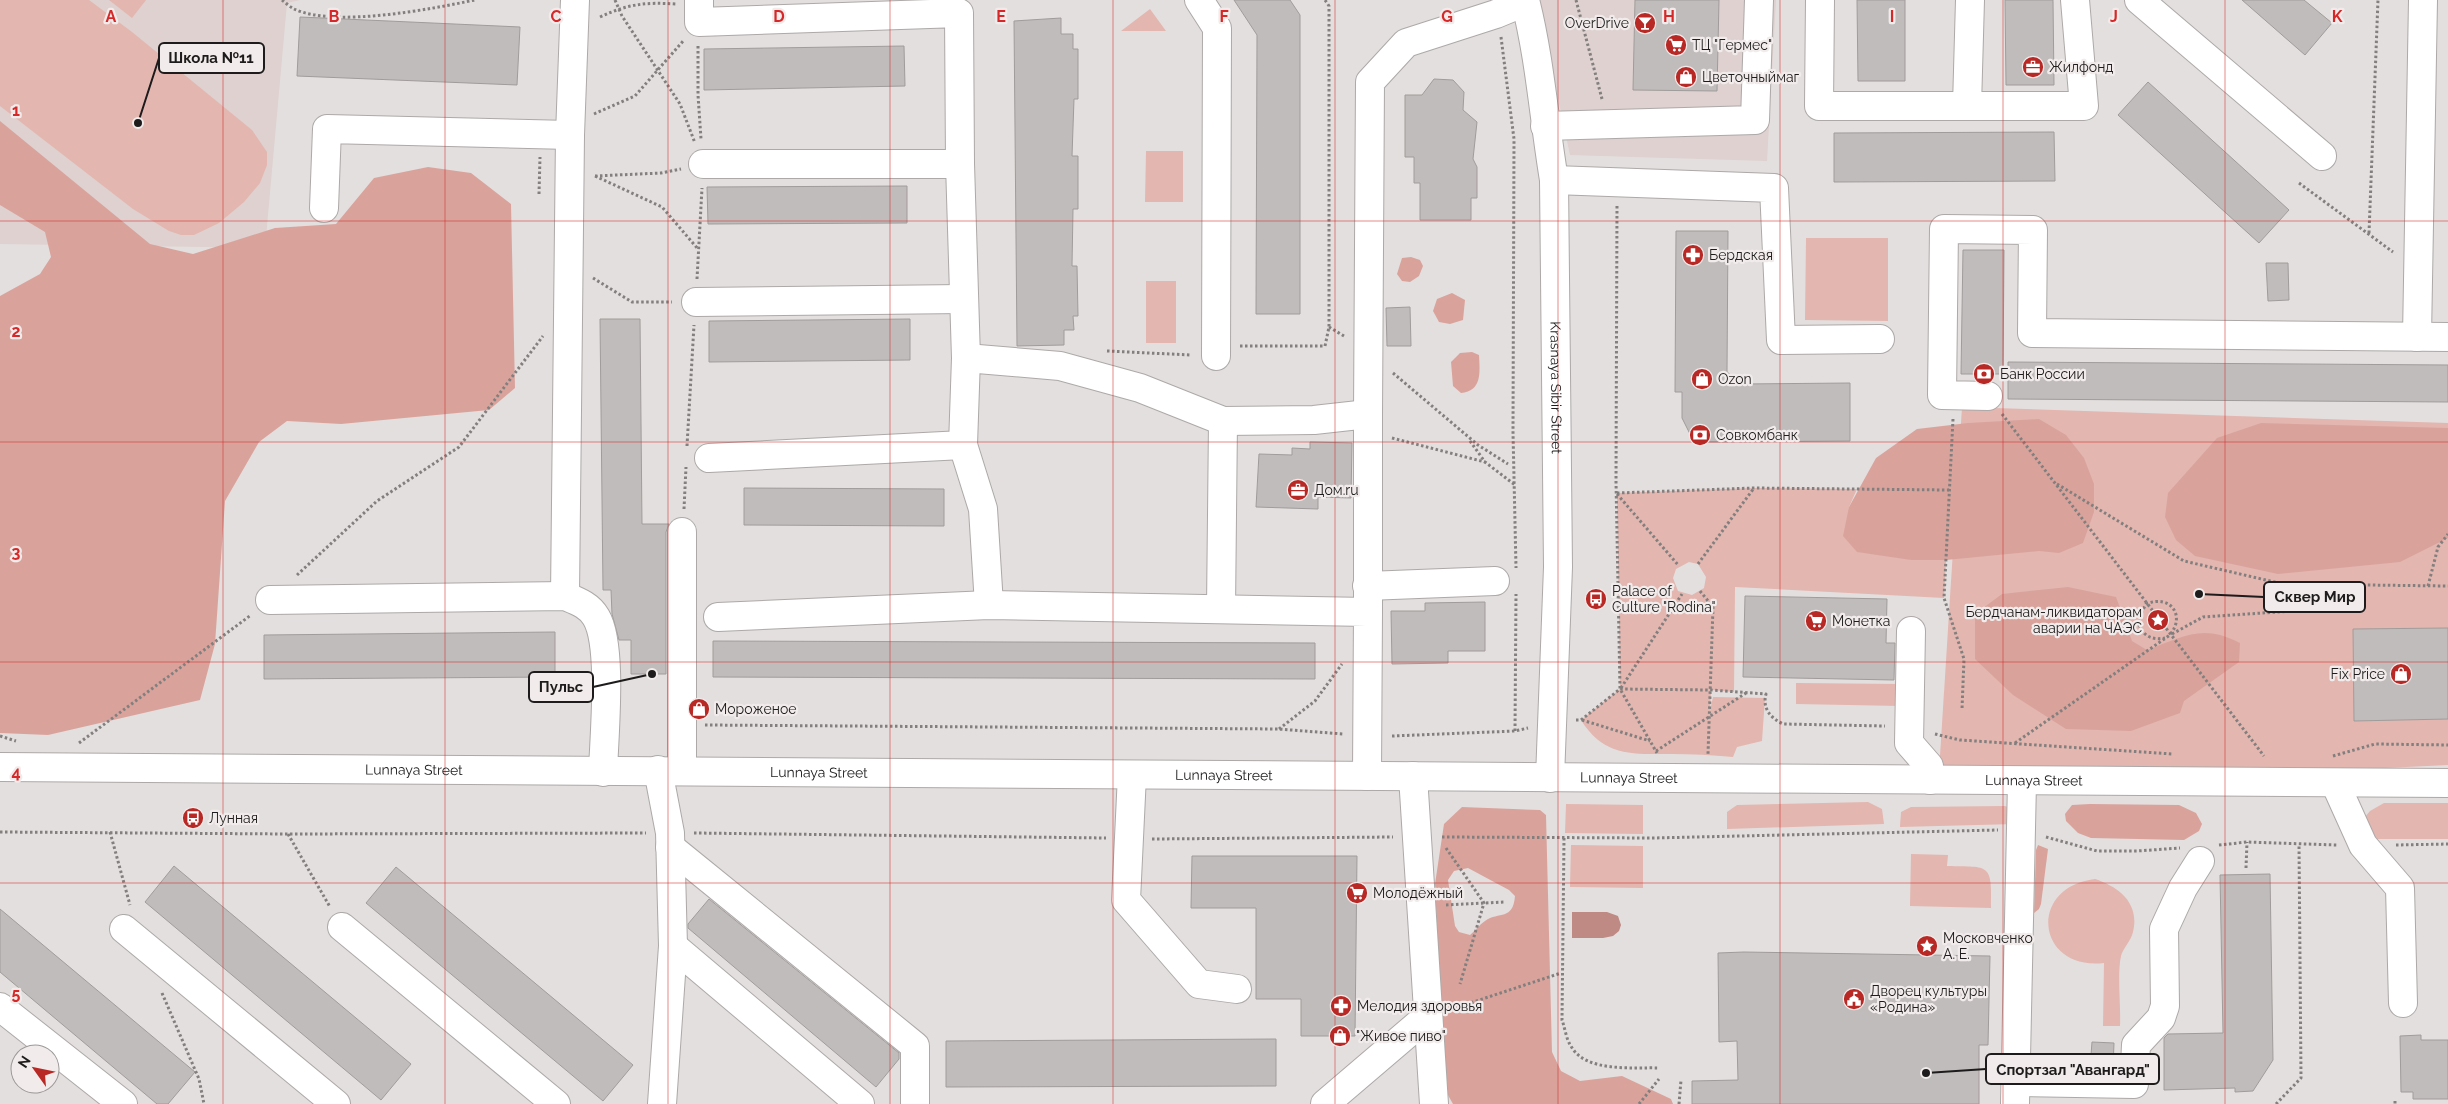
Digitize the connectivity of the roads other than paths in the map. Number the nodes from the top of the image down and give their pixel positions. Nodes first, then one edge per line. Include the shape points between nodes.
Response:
1 (575, 0) edge
2 (1199, 0) edge
3 (1760, 0) edge
4 (1820, 0) edge
5 (1970, 0) edge
6 (2075, 0) edge
7 (2138, 0) edge
8 (2423, 0) edge
9 (1525, 1) edge
10 (959, 6) edge
11 (699, 10) edge
12 (1966, 106) junction
13 (1546, 126) junction
14 (570, 130) junction
15 (2322, 156) dead end
16 (703, 164) road end
17 (960, 164) junction
18 (1554, 180) junction
19 (324, 208) dead end
20 (963, 299) junction
21 (696, 302) road end
22 (2417, 337) junction
23 (2448, 337) edge
24 (1880, 339) dead end
25 (1216, 351) road end
26 (966, 358) junction
27 (1988, 396) road end
28 (1223, 421) junction
29 (1368, 423) junction
30 (963, 445) junction
31 (709, 458) dead end
32 (682, 532) dead end
33 (1509, 581) road end
34 (565, 596) junction
35 (1367, 599) junction
36 (270, 600) road end
37 (989, 605) junction
38 (1221, 609) junction
39 (718, 617) dead end
40 (1911, 631) dead end
41 (0, 767) edge
42 (670, 770) junction
43 (2331, 770) junction
44 (603, 772) junction
45 (1132, 775) junction
46 (1367, 776) junction
47 (1413, 776) junction
48 (1550, 778) junction
49 (1930, 780) junction
50 (2022, 782) junction
51 (2448, 783) edge
52 (670, 840) junction
53 (2201, 851) road end
54 (342, 927) road end
55 (124, 929) dead end
56 (673, 946) junction
57 (1238, 990) dead end
58 (2403, 1003) dead end
59 (0, 1006) edge
60 (1428, 1016) junction
61 (2016, 1093) edge
62 (123, 1104) edge
63 (336, 1104) edge
64 (556, 1104) edge
65 (662, 1104) edge
66 (860, 1104) edge
67 (915, 1104) edge
68 (1324, 1104) edge
69 (1434, 1104) edge

1 - 14 street
2 - 25 street via 1217,28
3 - 13 street via 1755,120
4 - 12 street via 1819,106
5 - 12 street
6 - 12 street via 2084,106
7 - 15 street
8 - 22 street
9 - 13 street, Krasnaya Sibir Street via 1541,79
9 - 29 street via 1496,14 1406,43 1370,82
10 - 11 street
10 - 17 street
13 - 18 street, Krasnaya Sibir Street
14 - 19 street via 327,129
14 - 34 street via 582,174 568,262
16 - 17 street
17 - 20 street
18 - 24 street via 1774,188 1781,340
18 - 48 street, Krasnaya Sibir Street via 1558,567
20 - 21 street
20 - 26 street
22 - 23 street
22 - 27 street via 2032,333 2033,230 1944,229 1942,396
26 - 28 street via 1060,366 1140,388
26 - 30 street
28 - 29 street
28 - 38 street
29 - 35 street
30 - 31 street
30 - 37 street via 983,509
32 - 42 street via 681,725
33 - 35 street
34 - 36 street
34 - 44 street via 584,603 596,615 604,632
35 - 38 street
35 - 46 street
37 - 38 street
37 - 39 street
40 - 49 street via 1909,743 1929,766
41 - 44 street, Lunnaya Street
42 - 44 street, Lunnaya Street
42 - 45 street, Lunnaya Street
42 - 52 street
43 - 50 street, Lunnaya Street
43 - 51 street, Lunnaya Street
43 - 58 street via 2363,845 2400,888
45 - 46 street, Lunnaya Street
45 - 57 street via 1126,900 1199,984
46 - 47 street, Lunnaya Street
47 - 48 street, Lunnaya Street
47 - 60 street
48 - 49 street, Lunnaya Street
49 - 50 street, Lunnaya Street
50 - 61 street
52 - 56 street
52 - 67 street via 915,1046
53 - 61 street via 2164,929 2165,1006 2161,1018 2136,1045 2134,1084
54 - 64 street
55 - 63 street
56 - 65 street
56 - 66 street
59 - 62 street
60 - 68 street
60 - 69 street

